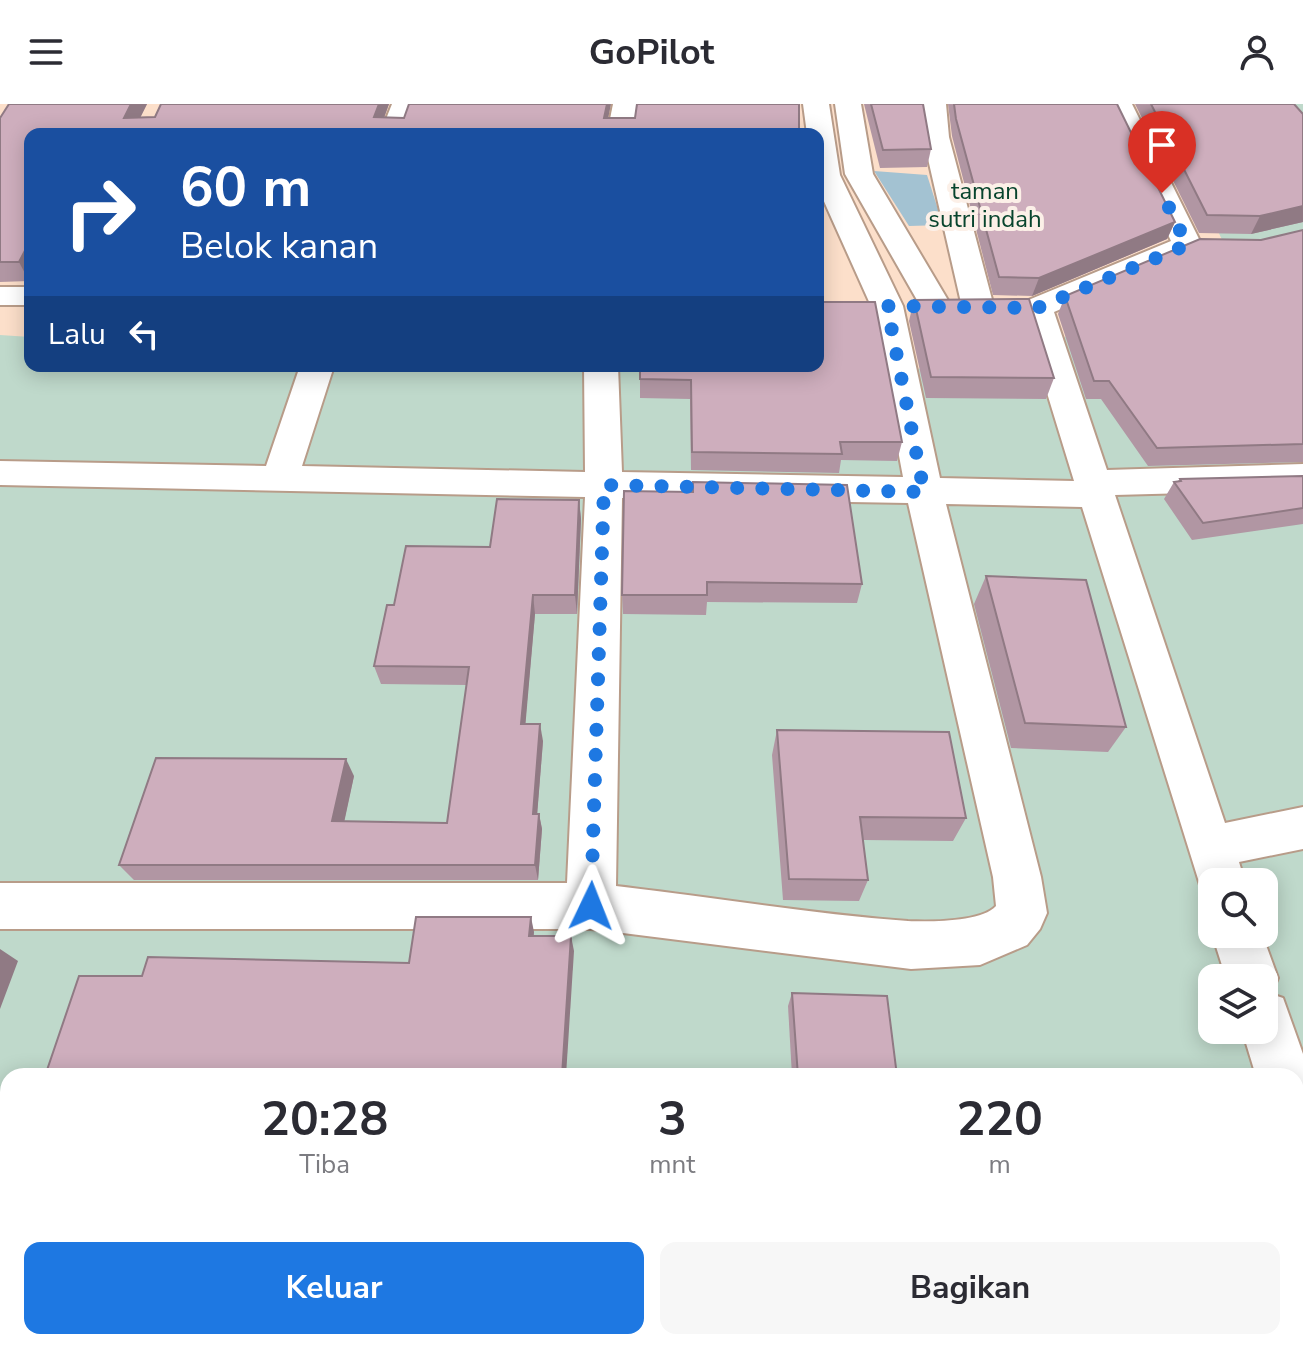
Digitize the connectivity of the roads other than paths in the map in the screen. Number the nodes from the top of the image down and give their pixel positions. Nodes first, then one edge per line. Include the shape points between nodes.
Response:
1 (626, 104) edge
2 (816, 104) edge
3 (848, 104) edge
4 (933, 104) edge
5 (1119, 104) edge
6 (402, 108) dead end
7 (395, 128) edge
8 (621, 128) edge
9 (818, 128) edge
10 (859, 174) junction
11 (824, 175) edge
12 (824, 180) edge
13 (0, 296) edge
14 (24, 296) edge
15 (874, 306) junction
16 (936, 307) junction
17 (978, 307) junction
18 (1037, 308) junction
19 (315, 372) edge
20 (601, 372) edge
21 (0, 473) edge
22 (280, 477) junction
23 (1303, 477) edge
24 (604, 485) junction
25 (1095, 488) junction
26 (924, 492) junction
27 (1303, 828) edge
28 (1215, 864) edge
29 (0, 906) edge
30 (591, 906) junction
31 (1273, 1044) edge
32 (1280, 1068) edge

1 - 8 street
2 - 9 street
3 - 10 street
4 - 17 street via 936,137
5 - 18 street via 1200,246
6 - 7 street
10 - 11 street
10 - 16 street
12 - 15 street
13 - 14 street
15 - 16 street
15 - 26 street
16 - 17 street
17 - 18 street
18 - 25 street
19 - 22 street
20 - 24 street
21 - 22 street
22 - 24 street
23 - 25 street
24 - 26 street
24 - 30 street
25 - 26 street
25 - 28 street
26 - 30 street via 1022,913 1009,928 980,941 911,945
27 - 28 street
29 - 30 street
31 - 32 street

